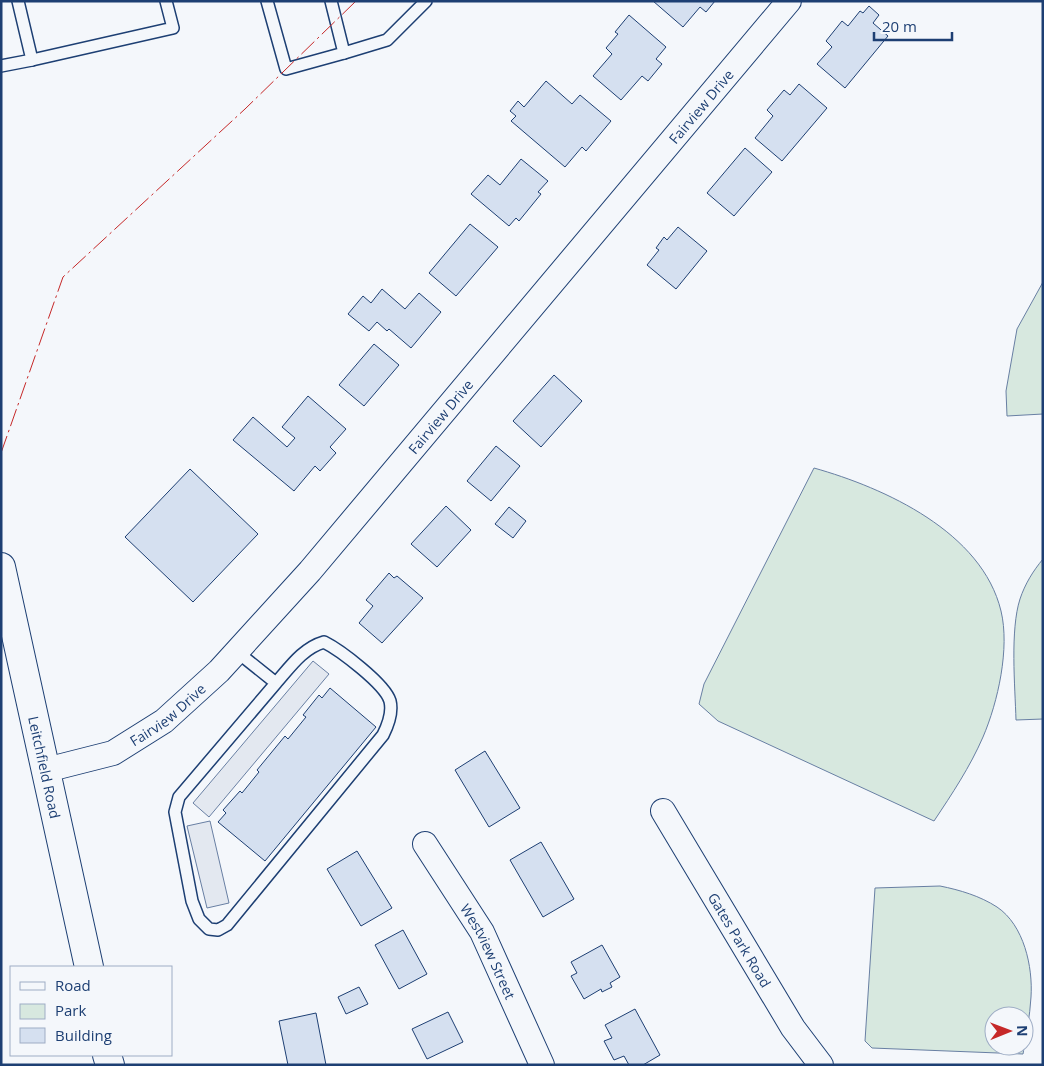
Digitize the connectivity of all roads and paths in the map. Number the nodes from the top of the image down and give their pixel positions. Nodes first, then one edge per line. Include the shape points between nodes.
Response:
1 (18, 1) edge
2 (166, 1) edge
3 (267, 1) edge
4 (331, 1) edge
5 (426, 1) edge
6 (789, 1) edge
7 (344, 53) junction
8 (32, 60) junction
9 (1, 66) edge
10 (1, 567) edge
11 (236, 652) junction
12 (276, 683) junction
13 (46, 770) junction
14 (663, 812) dead end
15 (425, 844) dead end
16 (89, 966) edge
17 (542, 1065) edge
18 (820, 1065) edge

1 - 8 lane
2 - 8 lane via 173,28
3 - 7 lane via 286,69
4 - 7 lane
5 - 7 lane via 387,40
6 - 11 street, Fairview Drive via 310,571
8 - 9 lane
10 - 13 main road, Leitchfield Road
11 - 12 lane
11 - 13 street, Fairview Drive via 164,721 138,738 113,753
12 - 12 lane via 179,797 175,812 192,900 199,919 209,929 227,926 383,735 389,722 390,700 384,692 370,675 324,642 313,645 300,656
13 - 16 main road, Leitchfield Road
14 - 18 street, Gates Park Road via 793,1028
15 - 17 street, Westview Street via 482,932

